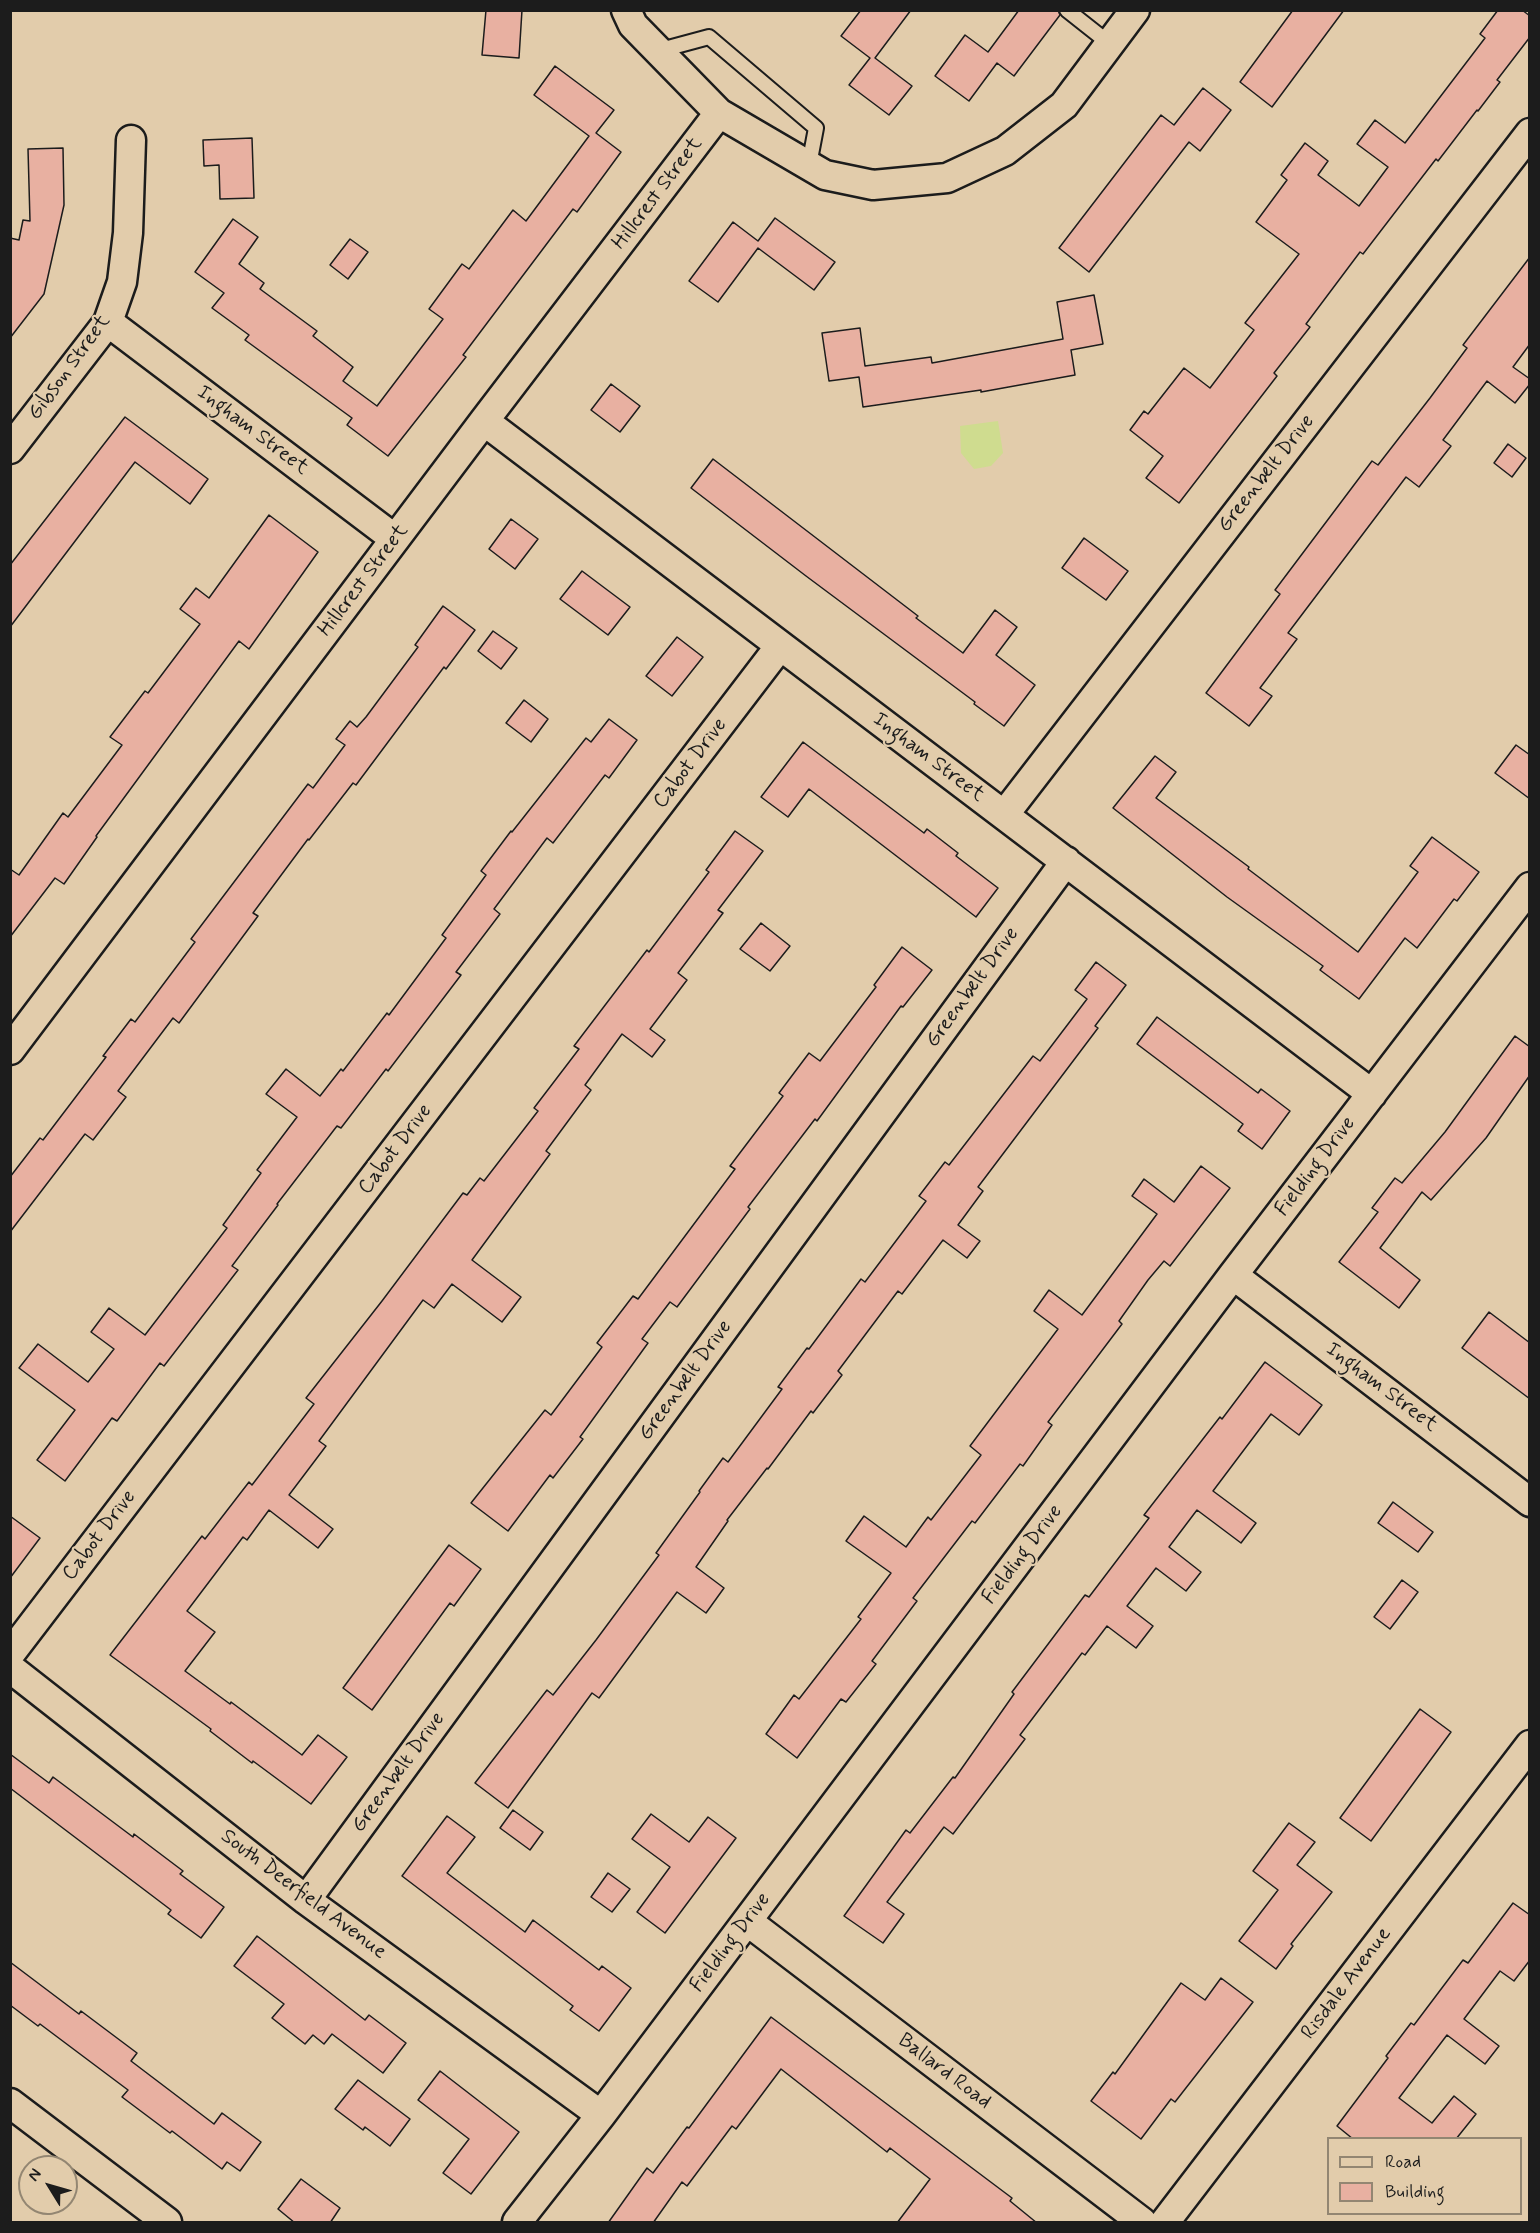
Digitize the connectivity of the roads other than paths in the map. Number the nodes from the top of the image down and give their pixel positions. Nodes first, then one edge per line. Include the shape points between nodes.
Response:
1 (626, 10) edge
2 (1067, 10) edge
3 (1135, 10) edge
4 (1110, 44) junction
5 (657, 51) junction
6 (719, 113) junction
7 (1530, 134) edge
8 (131, 140) dead end
9 (809, 165) junction
10 (108, 322) junction
11 (484, 421) junction
12 (10, 449) edge
13 (395, 539) junction
14 (780, 646) junction
15 (1004, 815) junction
16 (1066, 861) junction
17 (1530, 887) edge
18 (10, 1050) edge
19 (1372, 1094) junction
20 (1233, 1275) junction
21 (1530, 1502) edge
22 (10, 1654) edge
23 (10, 1668) edge
24 (1530, 1745) edge
25 (306, 1900) junction
26 (747, 1921) junction
27 (10, 2103) edge
28 (601, 2115) junction
29 (167, 2223) edge
30 (517, 2223) edge
31 (1142, 2223) edge
32 (1165, 2223) edge

1 - 5 street via 633,25
2 - 4 lane
3 - 4 street
4 - 9 street via 1064,105 1005,151 947,178 873,185 825,174
5 - 6 street
5 - 9 lane via 709,37 816,128
6 - 9 street
6 - 11 street, Hillcrest Street
7 - 15 street, Greenbelt Drive
8 - 10 street, Gibson Street via 122,282
10 - 12 street, Gibson Street
10 - 13 street, Ingham Street
11 - 13 street, Hillcrest Street
11 - 14 street, Ingham Street
13 - 18 street, Hillcrest Street
14 - 15 street, Ingham Street
14 - 22 street, Cabot Drive
15 - 16 street, Ingham Street
16 - 19 street, Ingham Street
16 - 25 street, Greenbelt Drive
17 - 19 street, Fielding Drive
19 - 20 street, Fielding Drive
20 - 21 street, Ingham Street
20 - 26 street, Fielding Drive
23 - 25 street, South Deerfield Avenue
24 - 32 street, Risdale Avenue
25 - 28 street, South Deerfield Avenue
26 - 28 street, Fielding Drive
26 - 31 street, Ballard Road
27 - 29 street
28 - 30 street, Fielding Drive

